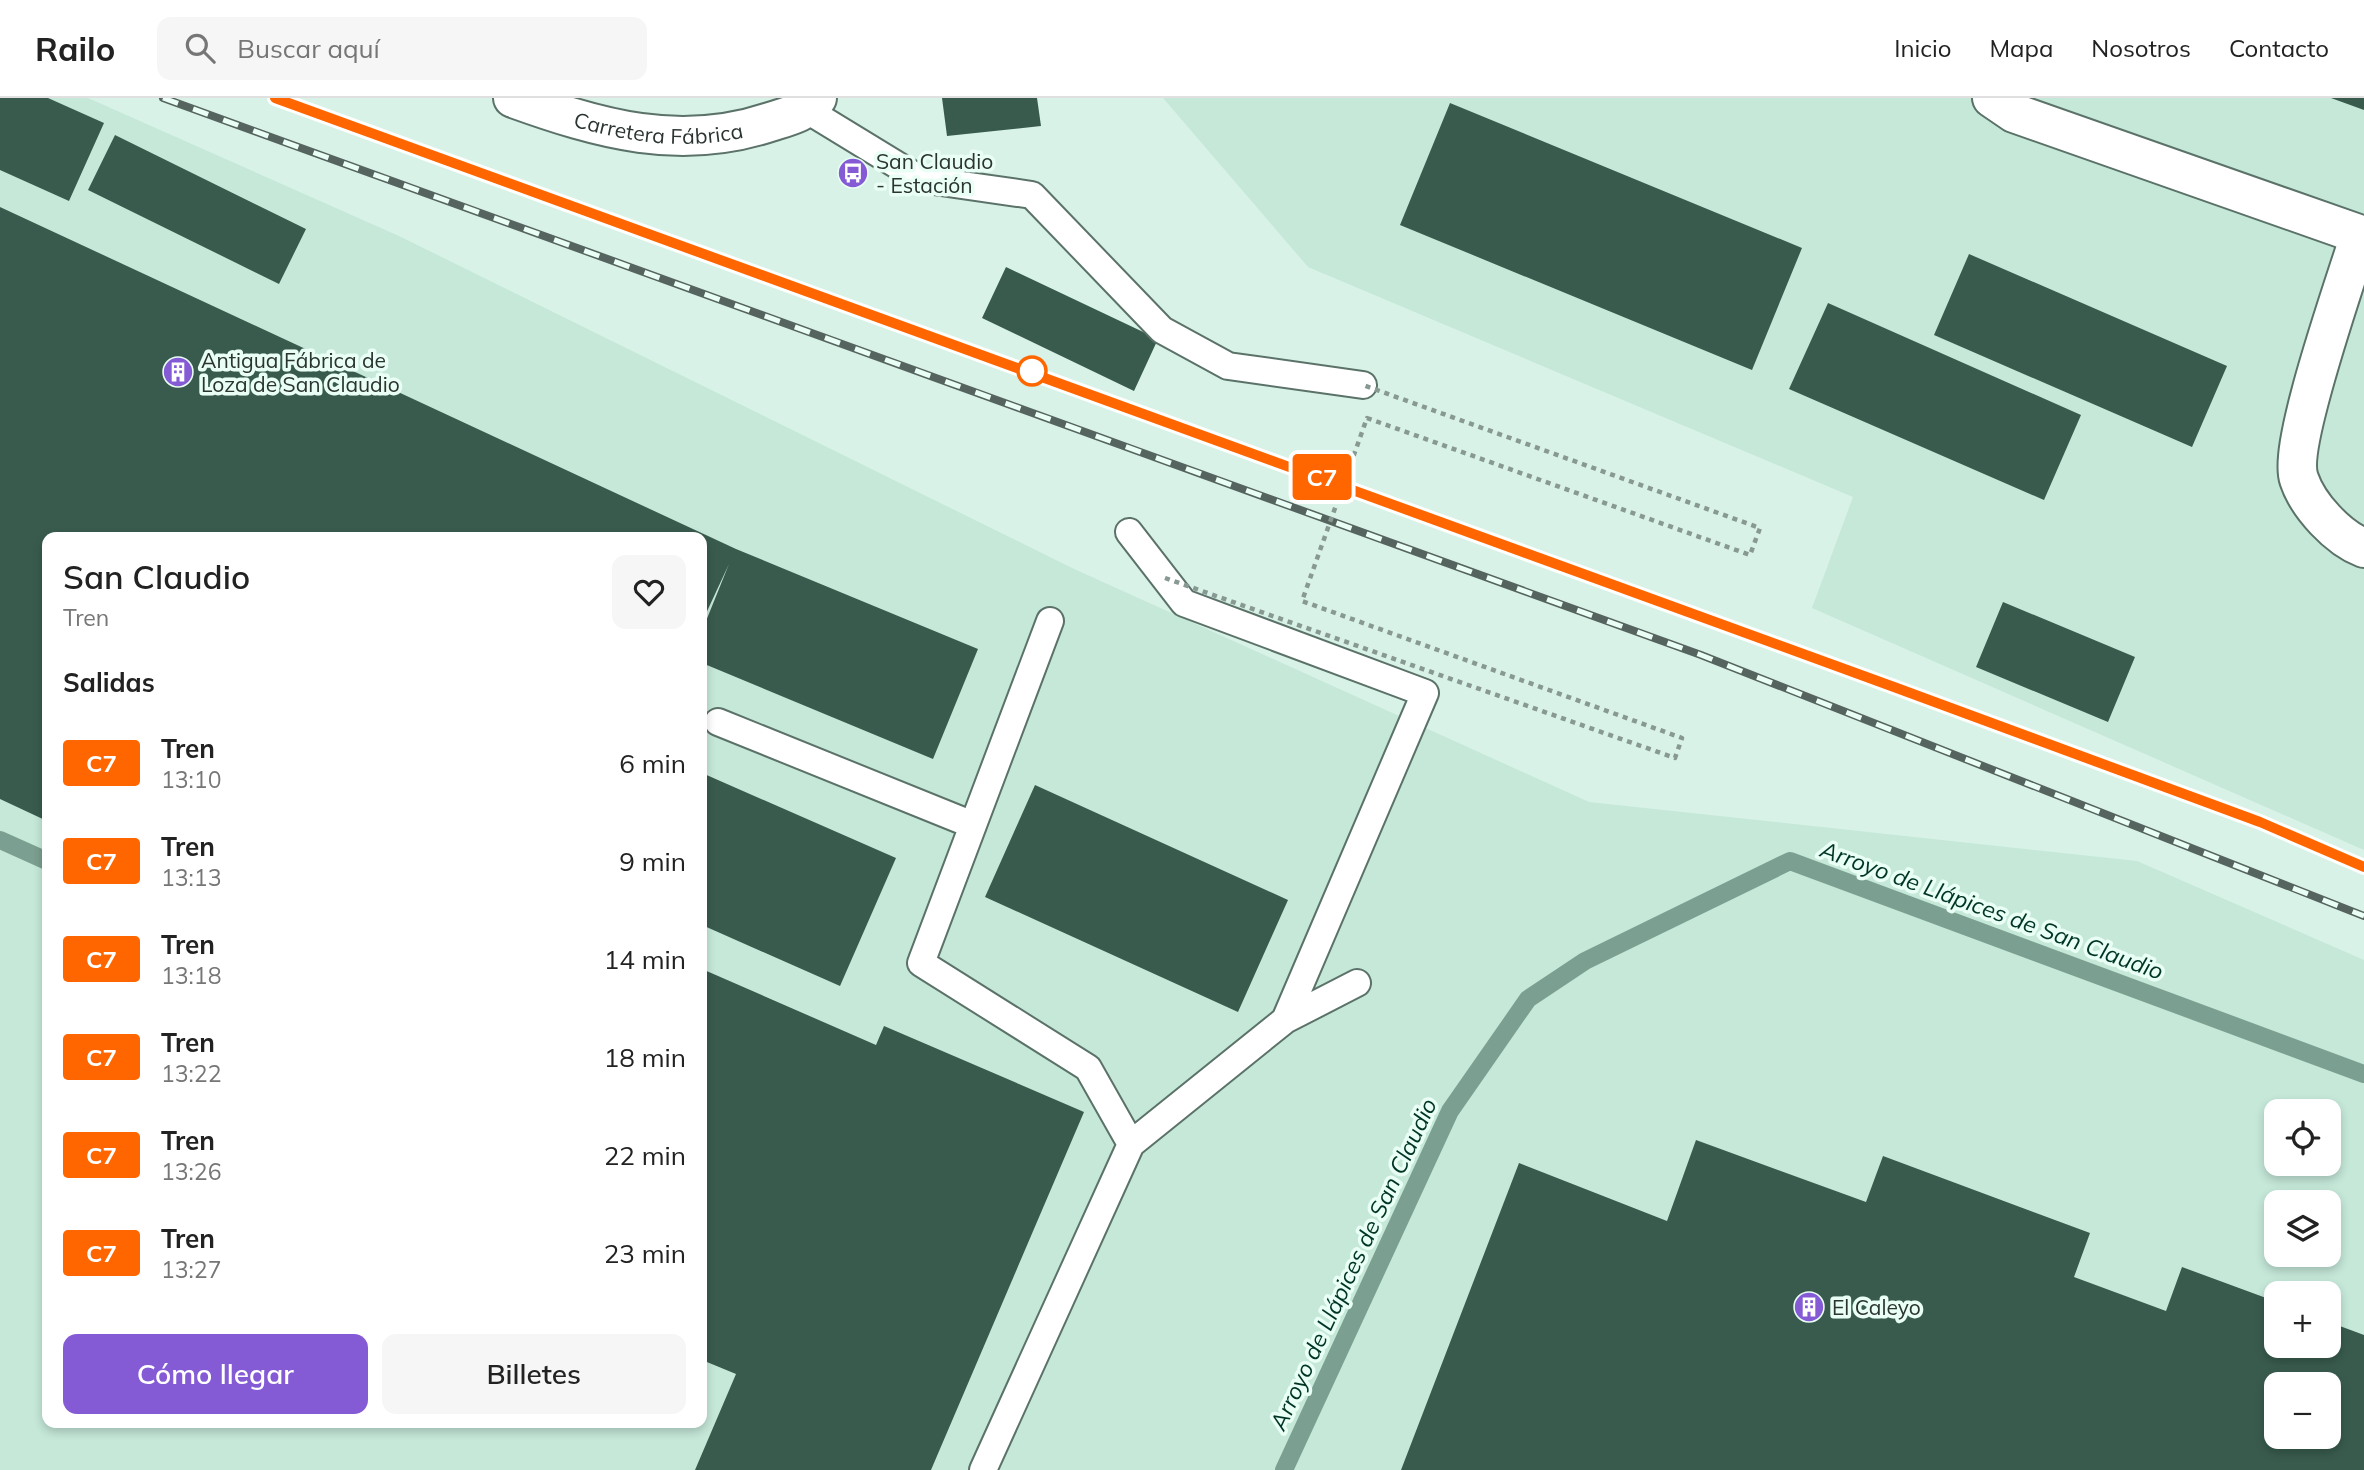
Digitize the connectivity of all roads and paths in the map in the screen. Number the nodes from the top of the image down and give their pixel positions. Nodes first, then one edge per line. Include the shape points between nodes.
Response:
1 (513, 98) edge
2 (1992, 98) edge
3 (812, 104) edge
4 (2362, 236) edge
5 (1363, 385) joint
6 (1129, 532) dead end
7 (2364, 548) edge
8 (1166, 578) junction
9 (1050, 621) dead end
10 (718, 722) dead end
11 (972, 825) junction
12 (1357, 983) dead end
13 (1285, 1020) junction
14 (1131, 1144) junction
15 (983, 1470) edge

1 - 3 street, Carretera Fábrica via 579,122 636,134 693,138 752,128
2 - 4 street via 2014,113
3 - 5 lane via 920,179 1032,195 1162,330 1228,366
4 - 7 street via 2300,429 2298,478 2318,511 2351,543
5 - 8 path, bridge via 1760,528 1750,555 1367,418 1302,601 1682,738 1675,758
6 - 8 lane
8 - 13 lane via 1184,603 1425,693
9 - 11 lane
10 - 11 lane
11 - 14 lane via 921,962 1088,1068
12 - 13 lane
13 - 14 lane
14 - 15 lane

